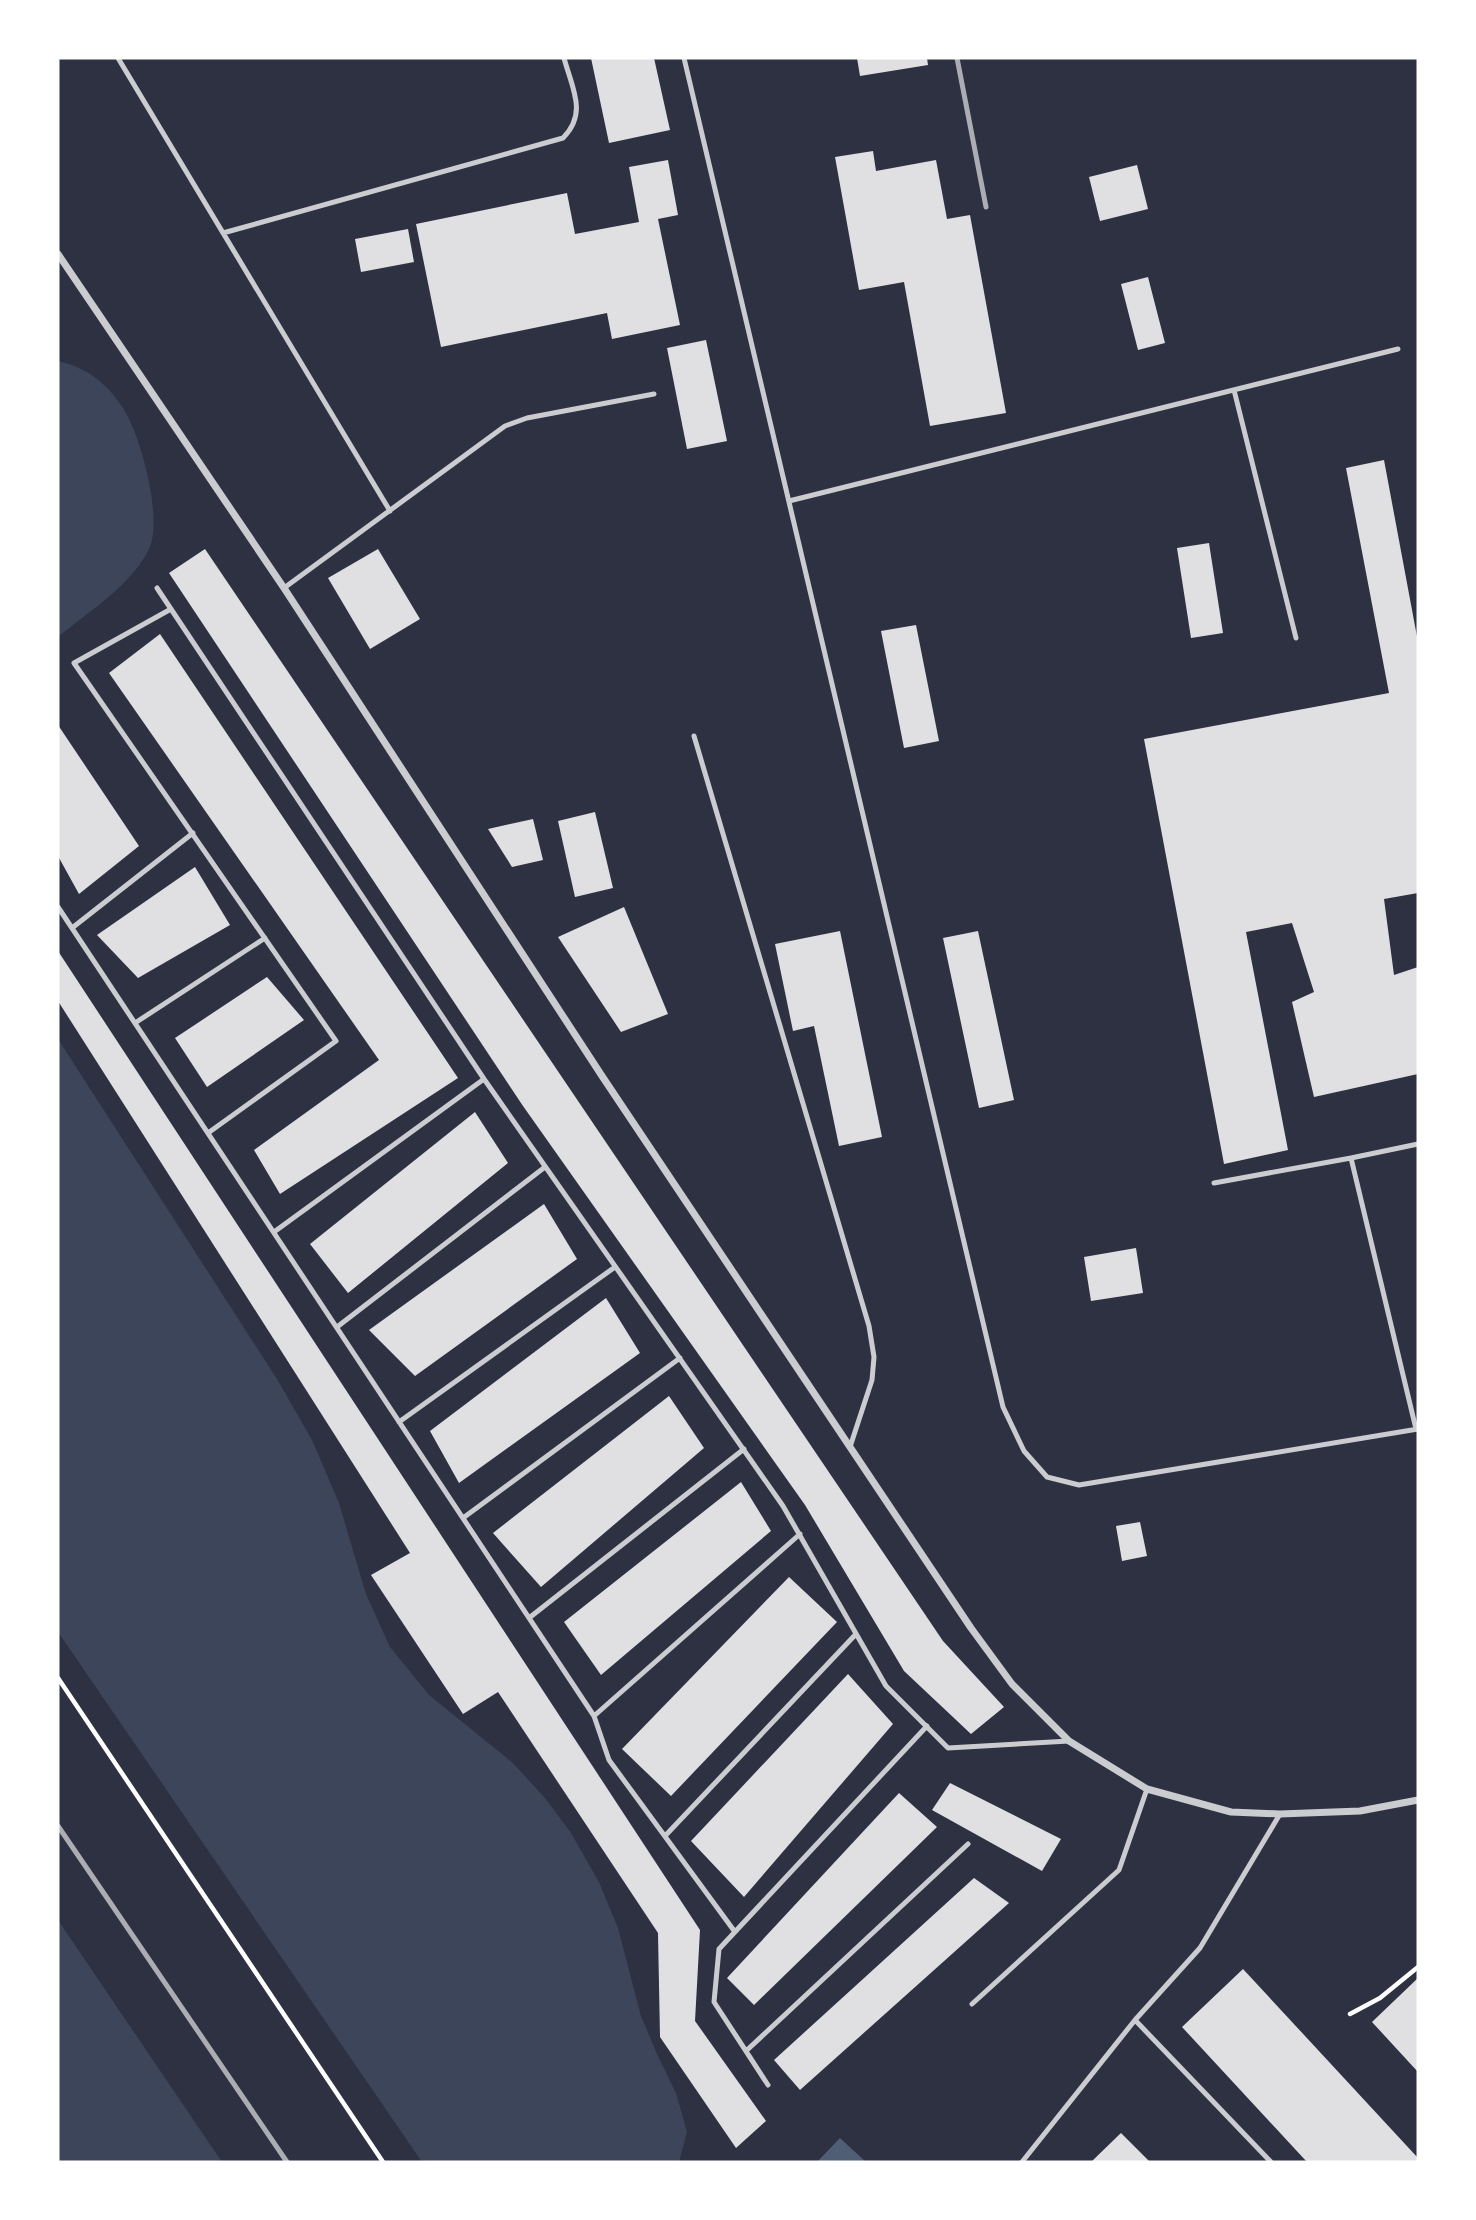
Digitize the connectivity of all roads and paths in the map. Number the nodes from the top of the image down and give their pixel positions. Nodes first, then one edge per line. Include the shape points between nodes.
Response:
1 (118, 58) edge
2 (564, 58) edge
3 (684, 58) edge
4 (223, 233) junction
5 (58, 254) edge
6 (1398, 349) dead end
7 (1234, 390) junction
8 (653, 394) dead end
9 (789, 501) junction
10 (390, 511) junction
11 (157, 588) dead end
12 (284, 588) junction
13 (171, 609) junction
14 (1296, 638) dead end
15 (694, 736) dead end
16 (192, 833) junction
17 (58, 907) edge
18 (72, 929) junction
19 (265, 938) junction
20 (135, 1023) junction
21 (484, 1079) junction
22 (208, 1133) junction
23 (1418, 1144) edge
24 (1351, 1158) junction
25 (545, 1167) junction
26 (1213, 1183) dead end
27 (274, 1232) junction
28 (615, 1267) junction
29 (337, 1328) junction
30 (680, 1358) junction
31 (399, 1422) junction
32 (1417, 1429) edge
33 (850, 1447) junction
34 (744, 1449) junction
35 (463, 1518) junction
36 (800, 1534) junction
37 (529, 1618) junction
38 (856, 1634) junction
39 (58, 1678) edge
40 (594, 1716) junction
41 (926, 1726) junction
42 (1069, 1741) junction
43 (1147, 1789) junction
44 (1418, 1800) edge
45 (1280, 1814) junction
46 (665, 1836) junction
47 (968, 1844) dead end
48 (735, 1932) junction
49 (1418, 1967) edge
50 (972, 2004) dead end
51 (1350, 2014) dead end
52 (1135, 2020) junction
53 (746, 2051) junction
54 (768, 2085) dead end
55 (383, 2162) edge
56 (1022, 2162) edge
57 (1271, 2162) edge

1 - 4 lane
2 - 4 lane via 578,110 573,127 563,138
3 - 9 lane
4 - 10 lane
5 - 12 street
6 - 7 lane
7 - 9 lane
7 - 14 lane
8 - 10 lane via 505,426
9 - 32 lane via 1003,1407 1024,1451 1047,1477 1079,1485
10 - 12 lane
11 - 13 lane
12 - 33 street
13 - 16 lane via 74,663
13 - 21 lane
15 - 33 lane via 869,1326 872,1380
16 - 18 lane
16 - 19 lane
17 - 18 lane
18 - 20 lane
19 - 20 lane
19 - 22 lane via 336,1041
20 - 22 lane
21 - 25 lane
21 - 27 lane
22 - 27 lane
23 - 24 lane
24 - 26 lane
24 - 32 lane
25 - 28 lane
25 - 29 lane
27 - 29 lane
28 - 30 lane
28 - 31 lane
29 - 31 lane
30 - 34 lane
30 - 35 lane
31 - 35 lane
33 - 42 street via 1012,1684
34 - 36 lane
34 - 37 lane
35 - 37 lane
36 - 38 lane
36 - 40 lane
37 - 40 lane
38 - 41 lane via 886,1686
38 - 46 lane
39 - 55 path
40 - 46 lane via 609,1760
41 - 42 lane via 948,1748
41 - 48 lane
42 - 43 street
43 - 45 street via 1231,1812
43 - 50 lane via 1119,1870
44 - 45 street via 1360,1811
45 - 52 lane via 1200,1948
46 - 48 lane
47 - 53 lane
48 - 53 lane via 719,1948 714,2002
49 - 51 path via 1380,1998
52 - 56 lane
52 - 57 lane
53 - 54 lane

